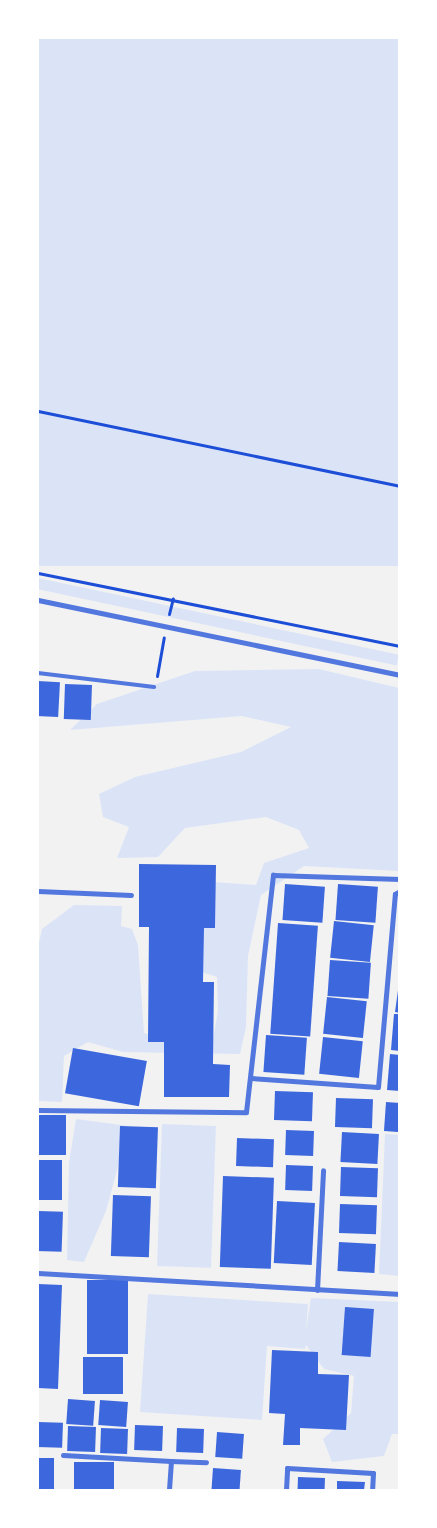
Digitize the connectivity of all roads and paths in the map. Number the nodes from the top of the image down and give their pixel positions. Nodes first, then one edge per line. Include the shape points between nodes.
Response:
1 (38, 411) edge
2 (400, 486) edge
3 (38, 573) edge
4 (173, 598) junction
5 (38, 600) edge
6 (168, 617) dead end
7 (165, 634) dead end
8 (400, 646) edge
9 (38, 673) edge
10 (400, 675) edge
11 (154, 687) joint
12 (400, 879) edge
13 (38, 891) edge
14 (400, 891) edge
15 (131, 895) dead end
16 (252, 1078) junction
17 (38, 1110) edge
18 (323, 1170) dead end
19 (38, 1273) edge
20 (317, 1290) junction
21 (400, 1294) edge
22 (63, 1455) dead end
23 (171, 1461) junction
24 (206, 1462) dead end
25 (169, 1490) edge
26 (286, 1490) edge
27 (372, 1490) edge

1 - 2 path
3 - 4 path
4 - 6 path
4 - 8 path
5 - 10 street
7 - 11 path
9 - 11 lane
12 - 16 street via 273,875
13 - 15 street
14 - 16 street via 395,894 378,1087
16 - 17 street via 246,1112
18 - 20 street
19 - 20 street
20 - 21 street
22 - 23 street
23 - 24 street
23 - 25 street
26 - 27 street via 287,1468 373,1474

